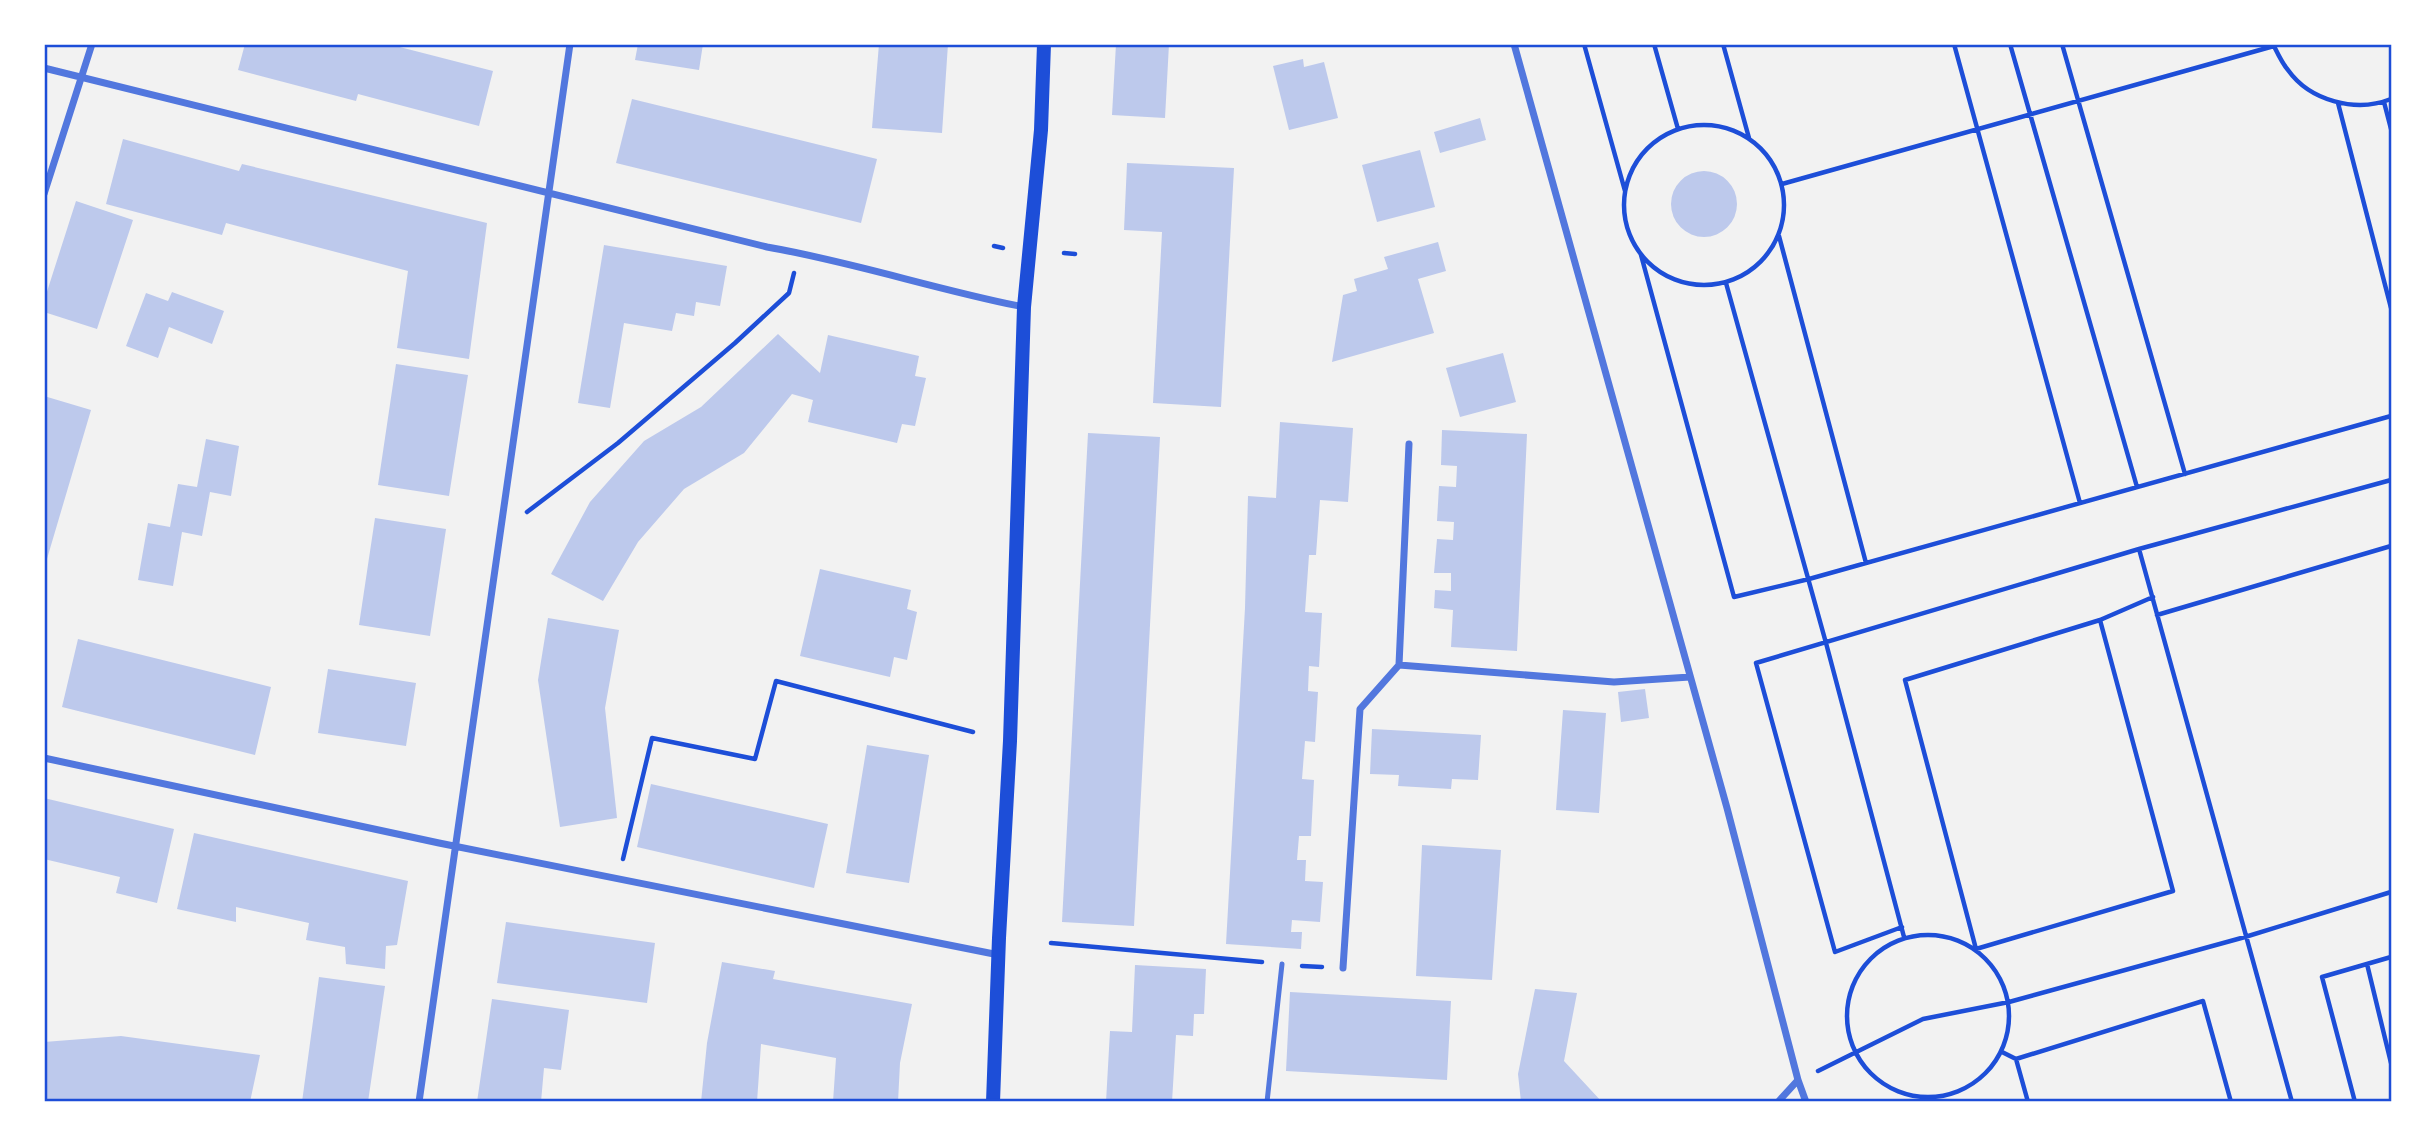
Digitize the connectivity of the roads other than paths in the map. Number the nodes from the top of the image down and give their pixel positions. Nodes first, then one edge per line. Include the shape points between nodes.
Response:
1 (92, 44) edge
2 (570, 44) edge
3 (1044, 44) edge
4 (1514, 44) edge
5 (44, 68) edge
6 (82, 77) junction
7 (44, 194) edge
8 (548, 194) junction
9 (1024, 307) junction
10 (1409, 444) dead end
11 (1399, 665) junction
12 (1690, 677) junction
13 (44, 758) edge
14 (457, 846) junction
15 (999, 955) junction
16 (1282, 964) dead end
17 (1343, 968) dead end
18 (1798, 1080) junction
19 (419, 1102) edge
20 (993, 1102) edge
21 (1268, 1102) edge
22 (1778, 1102) edge
23 (1806, 1102) edge

1 - 6 street
2 - 8 street
3 - 9 main road via 1041,130
4 - 12 street
5 - 6 street
6 - 7 street
6 - 8 street
8 - 9 street
8 - 14 street
9 - 15 main road
10 - 11 street
11 - 12 street via 1614,682
11 - 17 street via 1360,709
12 - 18 street
13 - 14 street
14 - 15 street
14 - 19 street
15 - 20 main road
16 - 21 lane
18 - 22 street
18 - 23 street

